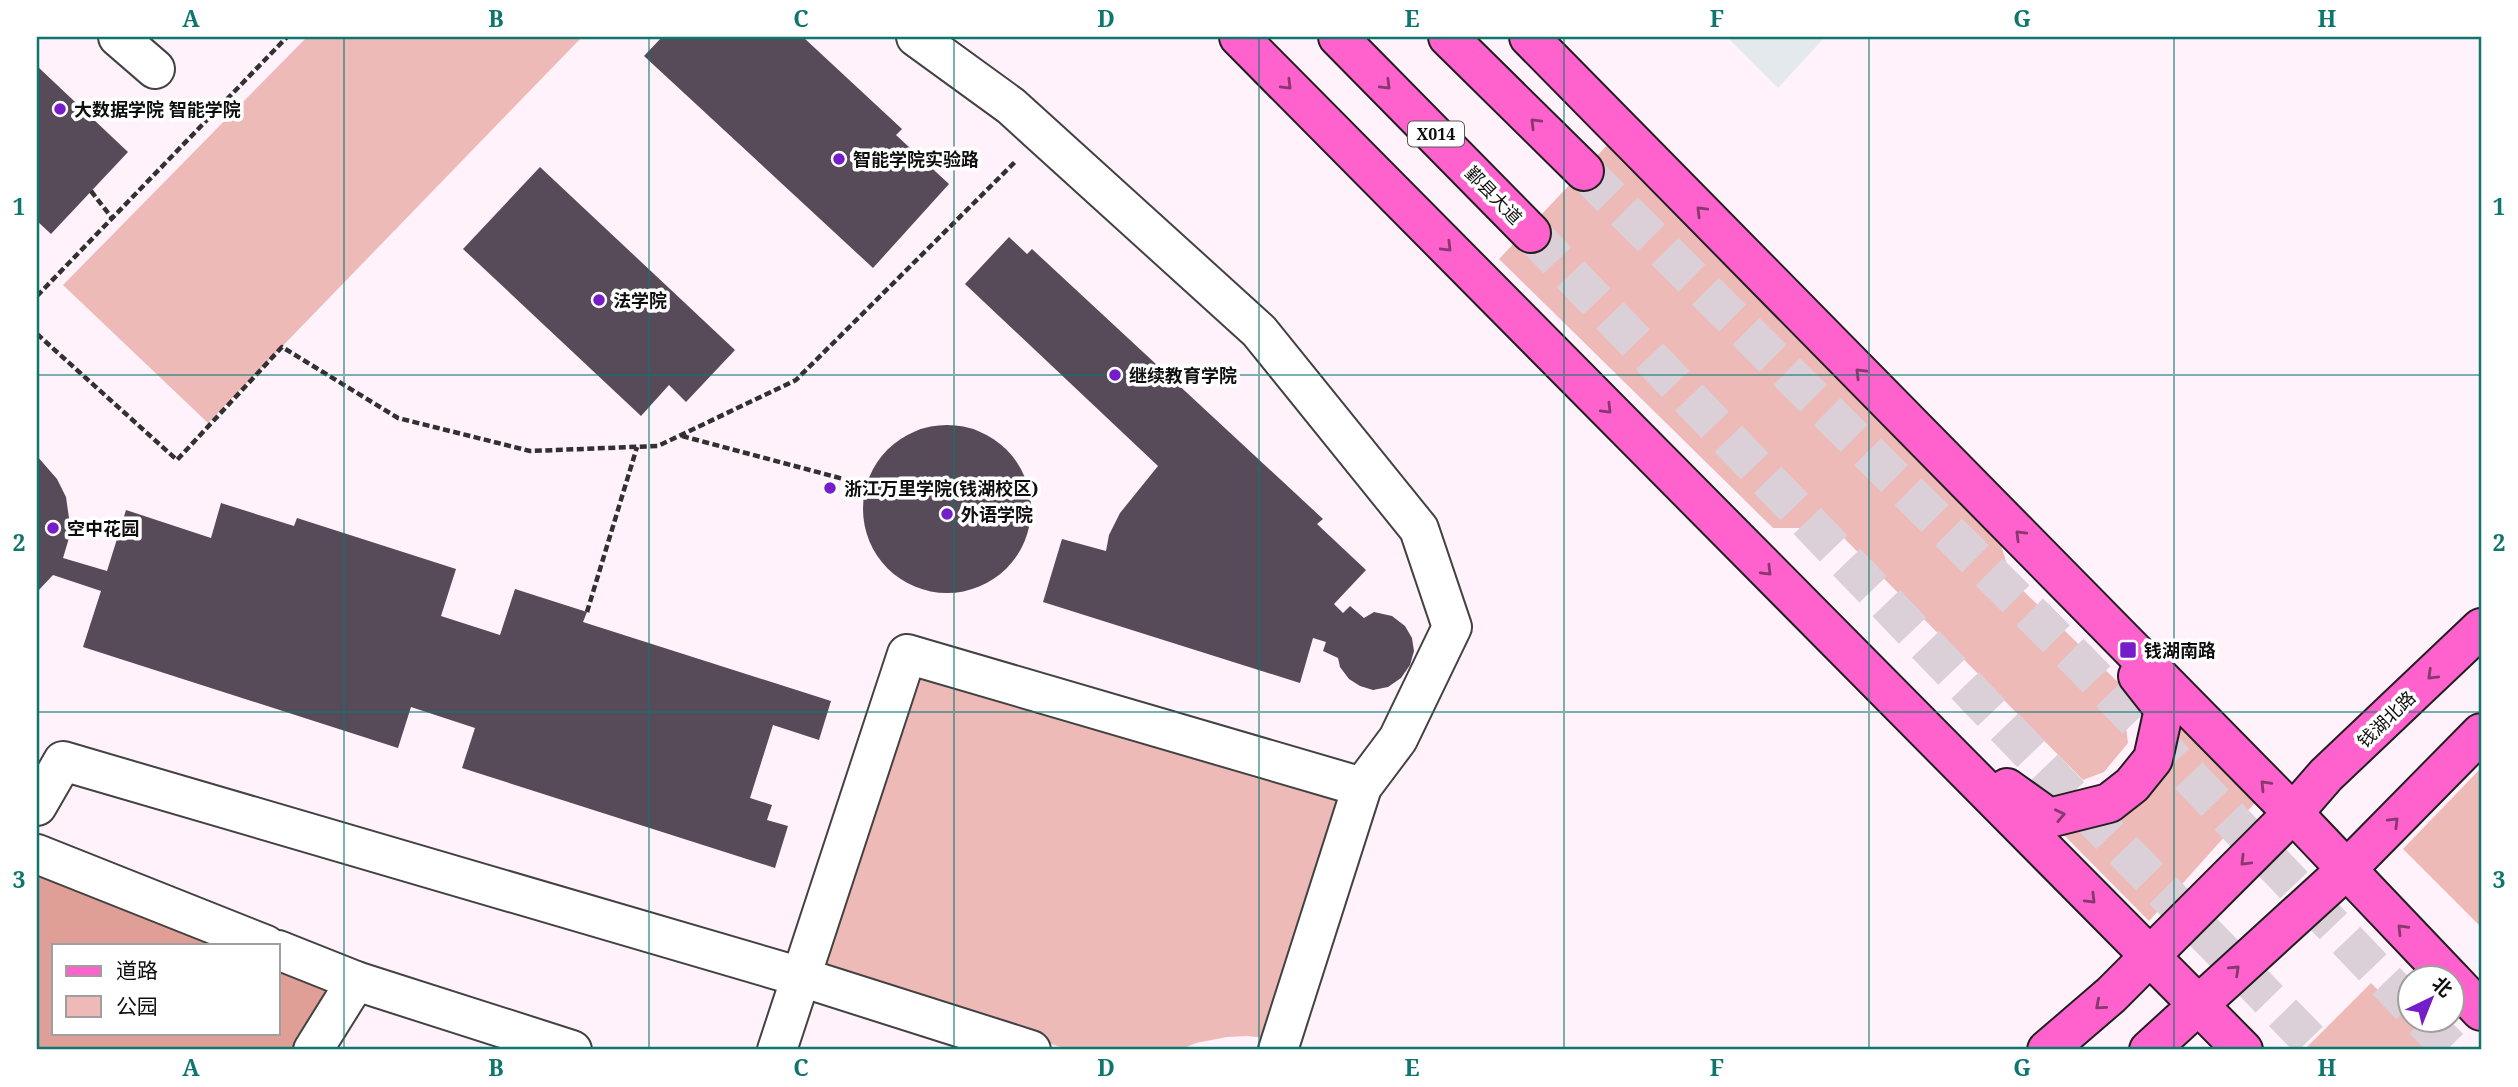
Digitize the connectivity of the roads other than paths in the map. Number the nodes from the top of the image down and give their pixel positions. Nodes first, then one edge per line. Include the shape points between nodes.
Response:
1 (118, 37) edge
2 (916, 37) edge
3 (1239, 37) edge
4 (1338, 37) edge
5 (1448, 37) edge
6 (1529, 37) edge
7 (155, 69) dead end
8 (1584, 171) tunnel mouth
9 (1531, 233) tunnel mouth
10 (2058, 574) junction
11 (2481, 628) edge
12 (1923, 728) junction
13 (2481, 733) edge
14 (1362, 787) junction
15 (37, 806) edge
16 (2293, 813) junction
17 (37, 854) edge
18 (2346, 870) junction
19 (263, 944) edge
20 (280, 951) edge
21 (2149, 957) junction
22 (2437, 964) edge
23 (800, 977) junction
24 (356, 981) junction
25 (2466, 995) edge
26 (2198, 1005) junction
27 (2481, 1011) edge
28 (313, 1050) edge
29 (572, 1050) edge
30 (777, 1050) edge
31 (1031, 1050) edge
32 (1278, 1050) edge
33 (2047, 1050) edge
34 (2149, 1050) edge
35 (2243, 1050) edge

1 - 7 lane
2 - 14 lane via 1011,106 1259,331 1419,529 1452,626 1398,739
3 -> 12 main road
4 -> 9 main road, 鄞县大道 / X014
8 -> 5 main road
10 -> 6 main road
12 -> 10 main road via 2049,818 2109,803 2132,785 2153,759 2164,709
16 -> 10 main road
11 -> 16 main road, 钱湖北路 via 2326,775
12 -> 21 main road
18 -> 13 main road
14 - 23 lane via 907,654
14 - 32 lane
15 - 23 lane via 63,761
16 - 18 main road
16 -> 21 main road
17 - 19 lane
22 -> 18 main road
26 -> 18 main road
20 - 24 lane
21 - 26 main road
21 -> 33 main road
23 - 30 lane
23 - 31 lane
24 - 28 lane
24 - 29 lane
25 - 27 main road
26 - 34 main road
26 - 35 main road

